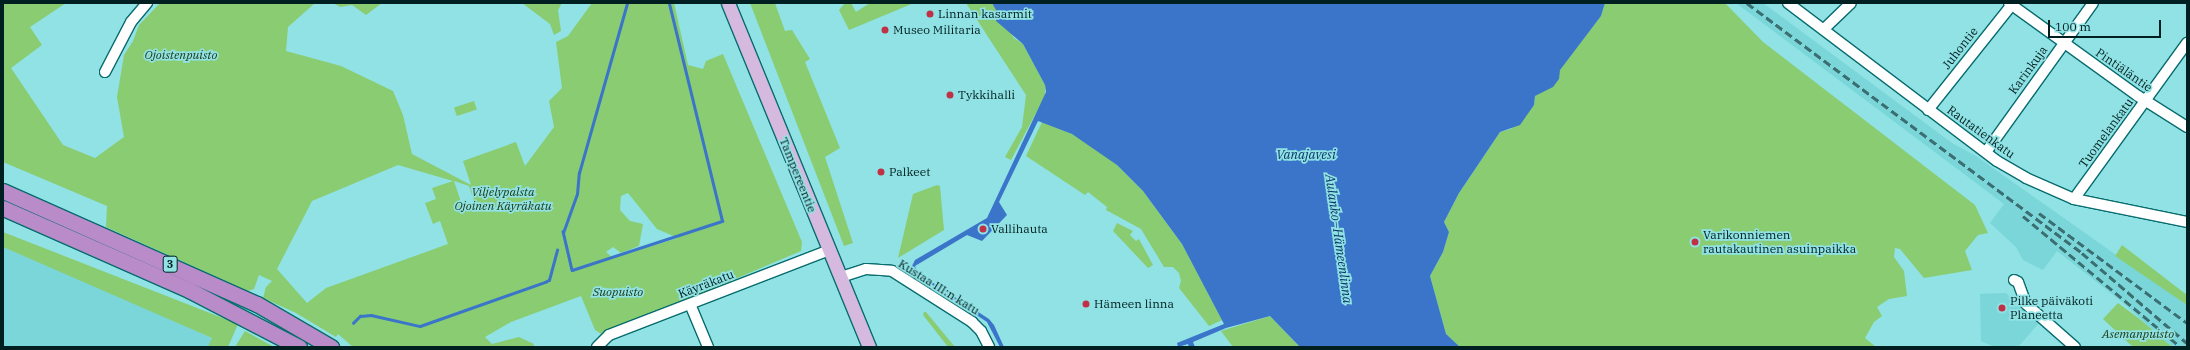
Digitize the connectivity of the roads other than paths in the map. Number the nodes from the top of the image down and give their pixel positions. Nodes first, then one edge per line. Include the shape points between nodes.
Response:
1 (147, 3) edge
2 (728, 3) edge
3 (1788, 3) edge
4 (1851, 3) edge
5 (2093, 3) edge
6 (2011, 4) edge
7 (1824, 29) junction
8 (2063, 43) junction
9 (2187, 43) edge
10 (105, 72) dead end
11 (2146, 102) junction
12 (1928, 110) junction
13 (2187, 126) edge
14 (1986, 152) junction
15 (3, 191) edge
16 (2074, 199) junction
17 (3, 208) edge
18 (2187, 222) edge
19 (829, 250) junction
20 (840, 278) junction
21 (2014, 280) dead end
22 (690, 304) junction
23 (2070, 345) edge
24 (299, 347) edge
25 (331, 347) edge
26 (597, 347) edge
27 (708, 347) edge
28 (868, 347) edge
29 (989, 347) edge

1 - 10 street via 131,22
2 - 19 main road, Tampereentie
3 - 7 street, Rautatienkatu
4 - 7 street
5 - 8 street, Karinkuja
6 - 8 street, Pintiäläntie
6 - 12 street, Juhontie
7 - 12 street, Rautatienkatu
8 - 11 street, Pintiäläntie
8 - 14 street, Karinkuja
9 - 11 street, Tuomelankatu
11 - 13 street, Pintiäläntie
11 - 16 street, Tuomelankatu
12 - 14 street, Rautatienkatu
14 - 16 street, Rautatienkatu via 2026,178
15 - 25 highway, 3 via 257,304
16 - 18 street, Rautatienkatu
17 - 24 highway, 3 via 189,290
19 - 20 main road, Tampereentie
19 - 22 street, Käyräkatu
20 - 28 main road, Tampereentie
20 - 29 street, Kustaa III:n katu via 866,269 892,271 972,322 981,331
21 - 23 street via 2018,282 2026,304
22 - 26 street, Käyräkatu via 609,335
22 - 27 street

